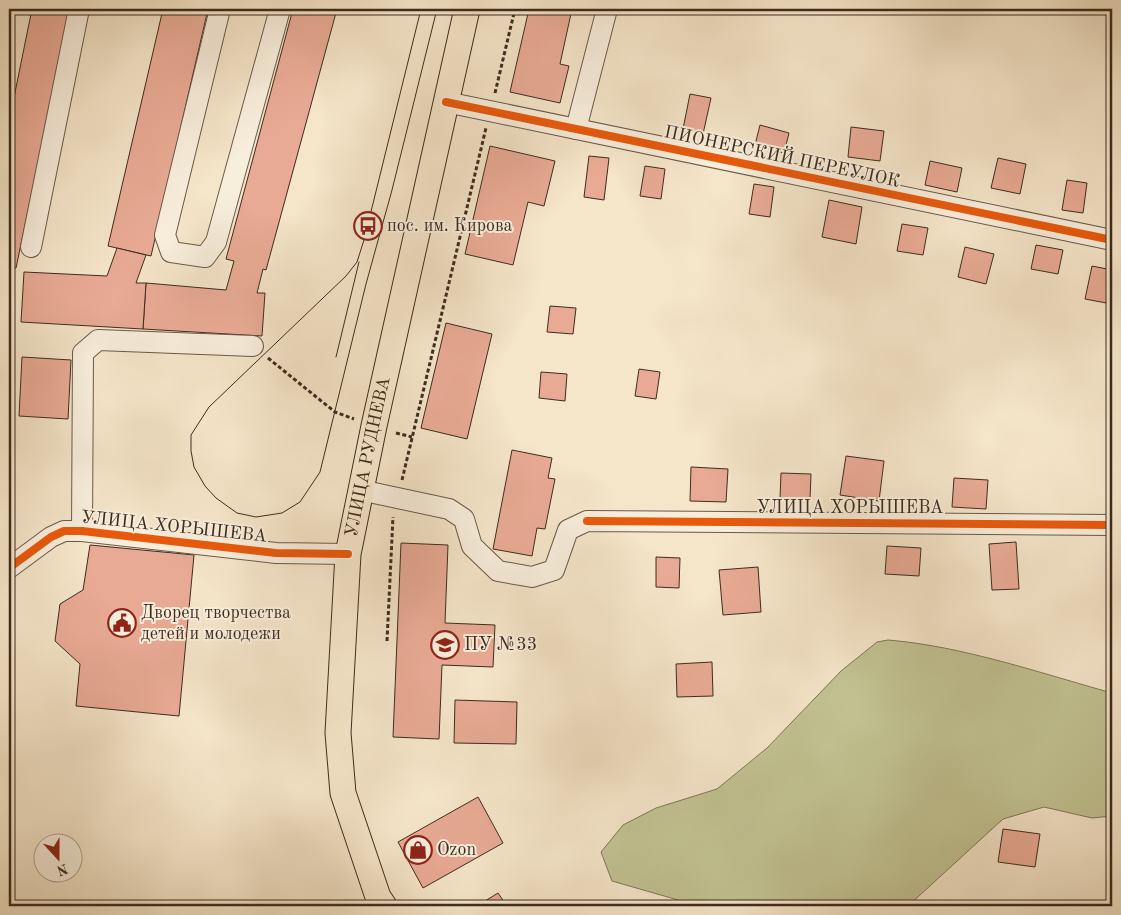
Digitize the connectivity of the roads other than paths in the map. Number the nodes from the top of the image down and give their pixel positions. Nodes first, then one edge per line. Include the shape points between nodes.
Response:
1 (79, 9) edge
2 (220, 9) edge
3 (280, 9) edge
4 (467, 9) edge
5 (607, 9) edge
6 (446, 102) junction
7 (576, 129) junction
8 (1112, 240) edge
9 (31, 248) dead end
10 (253, 346) road end
11 (360, 490) junction
12 (1112, 525) edge
13 (82, 531) junction
14 (348, 554) junction
15 (9, 568) edge
16 (384, 906) edge

1 - 9 street
2 - 3 street via 165,235 170,252 205,257 216,242
4 - 6 main road, УЛИЦА РУДНЕВА
5 - 7 street
6 - 7 street, ПИОНЕРСКИЙ ПЕРЕУЛОК
6 - 11 main road, УЛИЦА РУДНЕВА
7 - 8 street, ПИОНЕРСКИЙ ПЕРЕУЛОК
10 - 13 street via 98,340 83,353
11 - 12 street, УЛИЦА ХОРЫШЕВА via 449,509 464,519 472,546 498,571 532,577 554,570 568,530 587,521
11 - 14 main road, УЛИЦА РУДНЕВА
13 - 14 street, УЛИЦА ХОРЫШЕВА via 276,553
13 - 15 street, УЛИЦА ХОРЫШЕВА via 51,537
14 - 16 main road, УЛИЦА РУДНЕВА via 338,733 344,793 378,897

